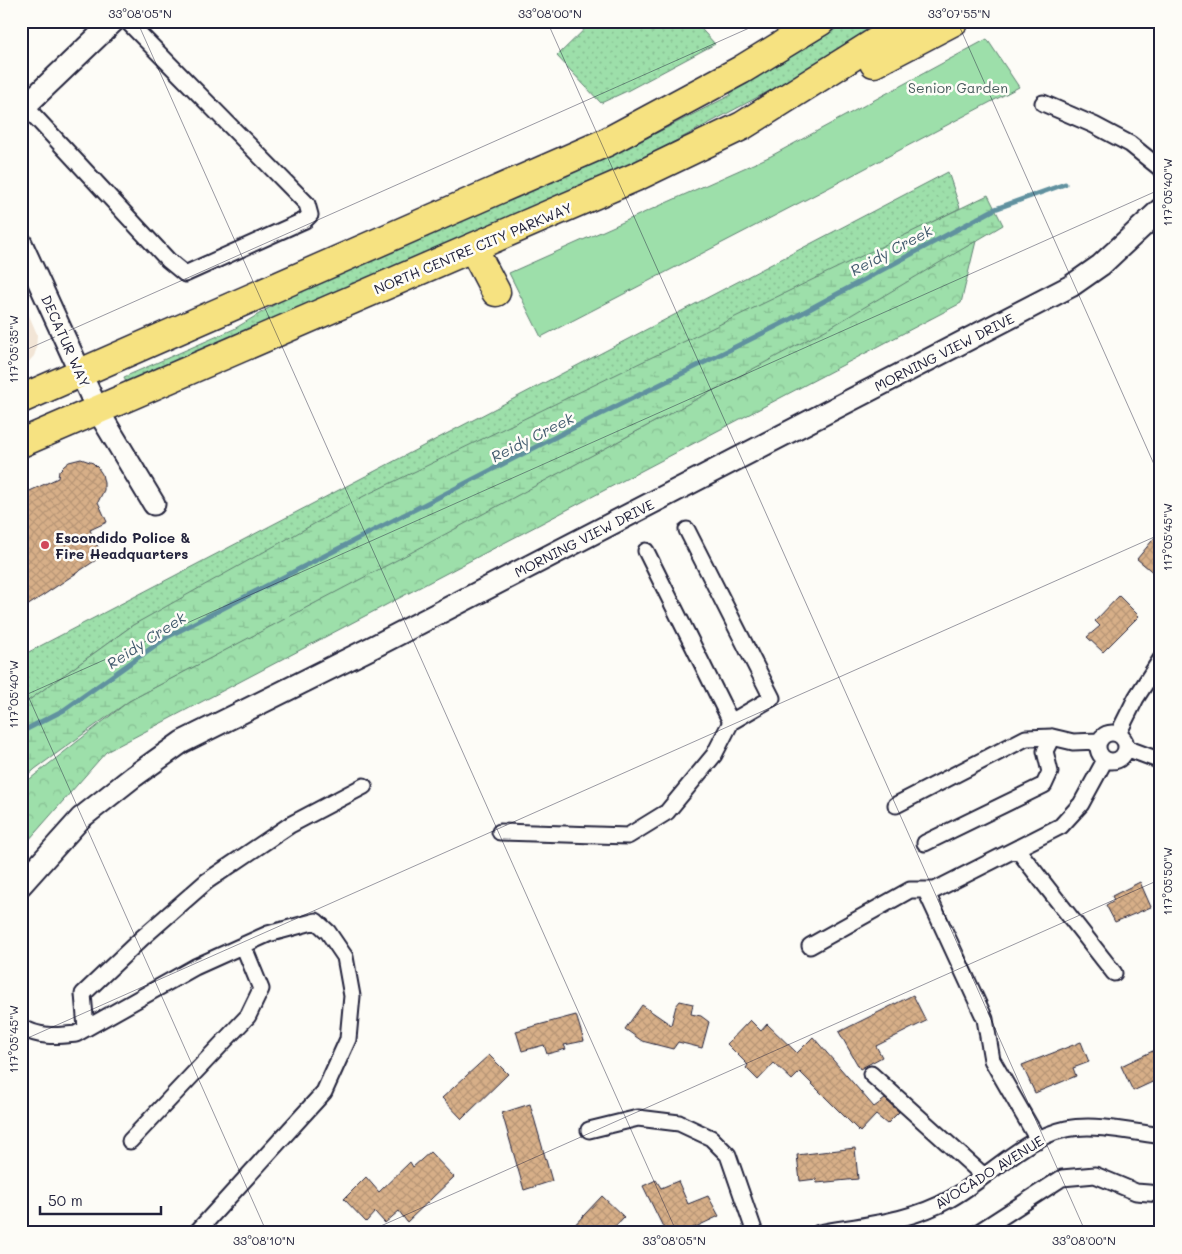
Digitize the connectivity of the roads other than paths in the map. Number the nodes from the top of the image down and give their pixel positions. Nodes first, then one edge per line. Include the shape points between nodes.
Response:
1 (114, 21) edge
2 (127, 21) edge
3 (821, 21) edge
4 (909, 21) edge
5 (954, 21) edge
6 (1043, 103) dead end
7 (23, 108) edge
8 (742, 126) junction
9 (1161, 169) edge
10 (1161, 209) edge
11 (21, 243) edge
12 (473, 248) junction
13 (496, 292) dead end
14 (80, 374) junction
15 (21, 399) edge
16 (98, 412) junction
17 (21, 444) edge
18 (154, 504) dead end
19 (687, 530) dead end
20 (646, 551) dead end
21 (1161, 659) edge
22 (731, 722) junction
23 (1118, 734) junction
24 (1052, 737) junction
25 (1099, 741) junction
26 (1126, 748) junction
27 (1105, 760) junction
28 (1161, 761) edge
29 (364, 786) dead end
30 (896, 805) dead end
31 (500, 832) dead end
32 (924, 843) dead end
33 (1017, 849) junction
34 (21, 885) edge
35 (926, 890) junction
36 (243, 945) junction
37 (810, 946) dead end
38 (1114, 973) dead end
39 (21, 1027) edge
40 (86, 1028) junction
41 (870, 1074) dead end
42 (589, 1130) dead end
43 (1161, 1136) edge
44 (1038, 1140) junction
45 (130, 1141) dead end
46 (984, 1176) junction
47 (1161, 1194) edge
48 (196, 1233) edge
49 (755, 1233) edge
50 (819, 1233) edge
51 (978, 1233) edge

1 - 7 street
2 - 7 street via 307,204 310,214 305,220 185,274
3 - 14 highway via 741,70 607,142
4 - 8 highway, NORTH CENTRE CITY PARKWAY
5 - 8 highway
6 - 9 street via 1123,140
8 - 12 highway, NORTH CENTRE CITY PARKWAY via 638,176
10 - 34 street, MORNING VIEW DRIVE via 1101,266 1070,286 182,742 81,818
11 - 14 street, DECATUR WAY
12 - 13 highway
12 - 16 highway, NORTH CENTRE CITY PARKWAY
14 - 15 highway
14 - 16 street, DECATUR WAY
16 - 17 highway, NORTH CENTRE CITY PARKWAY
16 - 18 street, DECATUR WAY
19 - 22 street via 772,698
20 - 22 street
21 - 23 street
22 - 31 street via 714,755 667,812 628,836
23 - 25 street via 1107,733
23 - 26 street
24 - 25 street via 1073,742
24 - 30 street via 1026,738
24 - 32 street via 1045,751 1050,772 1044,784
25 - 27 street via 1098,752
26 - 27 street via 1121,758 1111,762
26 - 28 street
27 - 33 street via 1081,804 1061,826
29 - 40 street via 290,825 200,888 142,938 83,994
33 - 35 street via 934,890
33 - 38 street
35 - 37 street via 910,890
35 - 44 street via 985,1019 992,1060
36 - 40 street via 195,967
36 - 45 street via 261,989 248,1016
36 - 48 street via 268,934 316,921 345,957 352,996 348,1039 324,1092
39 - 40 street via 32,1033 54,1036 76,1034
41 - 46 street
42 - 49 street via 638,1118 679,1123 711,1138 728,1155
43 - 44 street, AVOCADO AVENUE via 1087,1127 1066,1129
44 - 46 street, AVOCADO AVENUE
46 - 50 street, AVOCADO AVENUE via 951,1199 910,1217
47 - 51 street via 1136,1192 1095,1175 1062,1178

